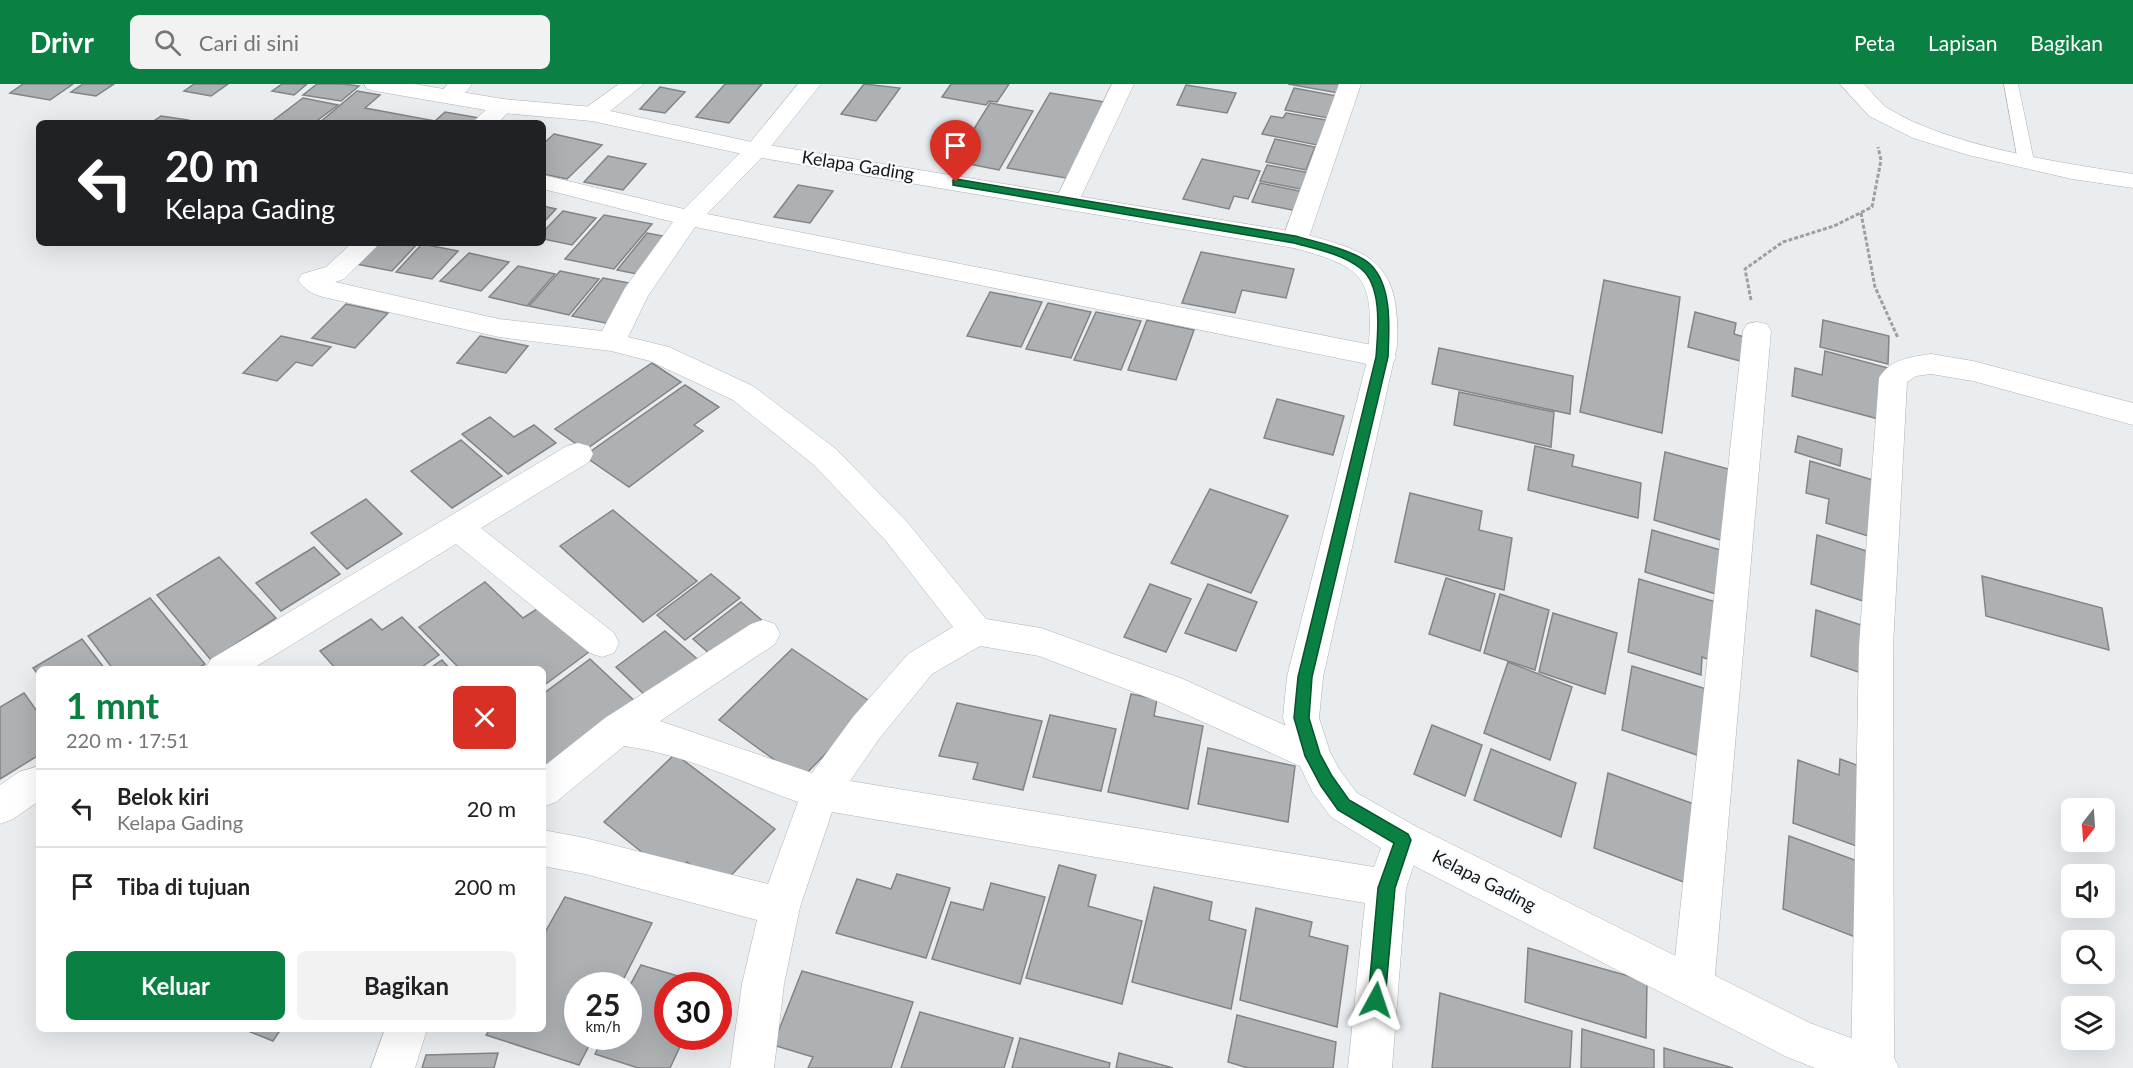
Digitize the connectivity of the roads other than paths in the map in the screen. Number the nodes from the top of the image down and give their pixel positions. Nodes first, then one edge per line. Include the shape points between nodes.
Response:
1 (375, 84) edge
2 (633, 84) edge
3 (810, 84) edge
4 (1123, 84) edge
5 (1350, 84) edge
6 (1851, 84) edge
7 (2011, 84) edge
8 (455, 90) edge
9 (592, 114) junction
10 (494, 115) edge
11 (756, 150) junction
12 (2026, 161) junction
13 (2133, 182) edge
14 (546, 184) edge
15 (1067, 201) junction
16 (689, 218) junction
17 (1295, 240) junction
18 (364, 246) edge
19 (1757, 332) road end
20 (611, 342) junction
21 (1382, 357) junction
22 (2133, 414) edge
23 (578, 454) dead end
24 (458, 527) junction
25 (976, 630) junction
26 (764, 634) dead end
27 (602, 643) dead end
28 (228, 666) edge
29 (618, 729) junction
30 (1313, 756) junction
31 (36, 783) edge
32 (546, 788) edge
33 (820, 793) junction
34 (0, 807) edge
35 (1403, 840) junction
36 (546, 849) edge
37 (1386, 888) junction
38 (780, 907) junction
39 (1693, 986) junction
40 (405, 1032) edge
41 (1875, 1067) edge
42 (393, 1068) edge
43 (752, 1068) edge
44 (1370, 1068) edge

1 - 8 street, Kelapa Gading
2 - 9 street
3 - 11 street
4 - 15 street
5 - 17 street
6 - 12 street via 1877,111 1921,133
7 - 12 lane
8 - 10 street, Kelapa Gading
9 - 10 street, Kelapa Gading
9 - 11 street, Kelapa Gading
11 - 15 street, Kelapa Gading
11 - 16 street
12 - 13 street
14 - 16 street
15 - 17 street, Kelapa Gading
16 - 20 street via 635,294
16 - 21 street
17 - 21 street, Kelapa Gading via 1335,251 1366,266 1380,290 1384,318
18 - 20 street via 335,273 311,280 323,288 499,328
19 - 39 street
20 - 25 street via 659,354 743,393 825,457 897,532
21 - 30 street, Kelapa Gading via 1305,677 1301,718
22 - 41 street via 1973,371 1931,364 1909,368 1893,378 1876,646
23 - 24 street
24 - 27 street
24 - 28 street
25 - 30 street via 1041,642 1170,690
25 - 33 street via 920,664 866,728
26 - 29 street
29 - 32 street
29 - 33 street via 674,741
30 - 35 street, Kelapa Gading via 1344,805
31 - 34 street
33 - 37 street
33 - 38 street
35 - 37 street
35 - 39 street, Kelapa Gading
36 - 38 street
37 - 44 street
38 - 43 street via 763,984
39 - 41 street, Kelapa Gading via 1802,1042
40 - 42 street

